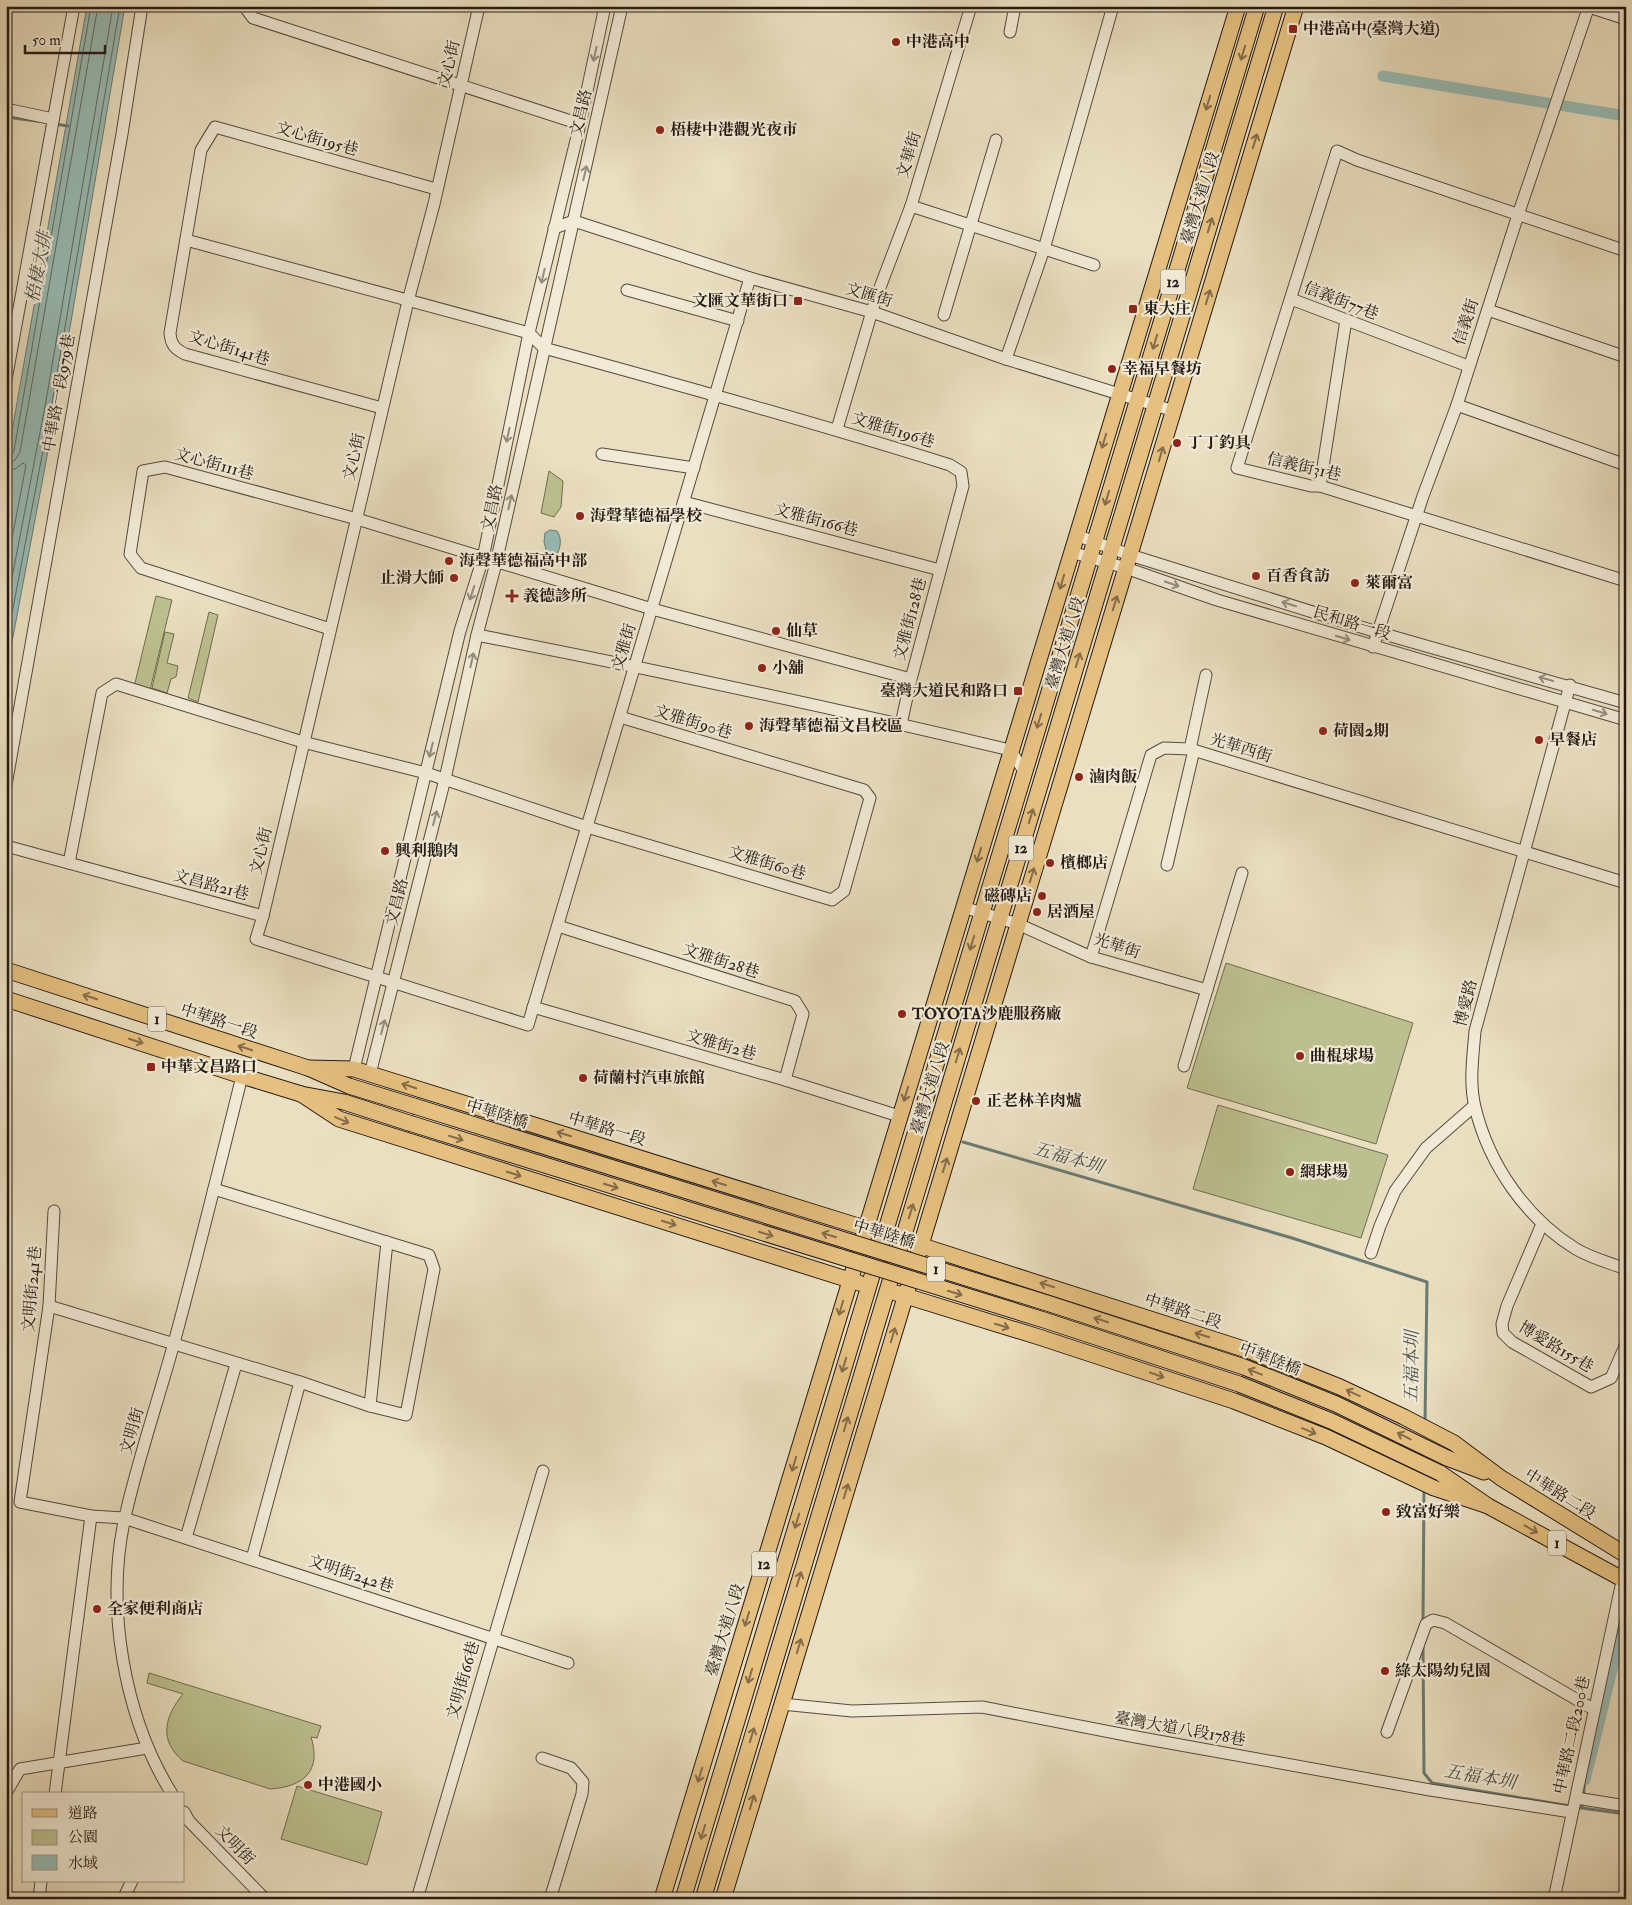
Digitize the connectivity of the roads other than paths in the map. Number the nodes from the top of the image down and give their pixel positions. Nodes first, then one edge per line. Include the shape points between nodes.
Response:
1 (74, 6) edge
2 (142, 6) edge
3 (244, 6) edge
4 (479, 6) edge
5 (605, 6) edge
6 (622, 6) edge
7 (971, 6) edge
8 (1015, 6) edge
9 (1113, 6) edge
10 (1238, 6) edge
11 (1257, 6) edge
12 (1276, 6) edge
13 (1296, 6) edge
14 (1588, 6) edge
15 (1626, 19) edge
16 (1010, 32) dead end
17 (461, 86) junction
18 (6, 108) edge
19 (53, 119) junction
20 (580, 124) junction
21 (996, 140) dead end
22 (201, 150) joint
23 (436, 189) junction
24 (911, 206) junction
25 (1518, 215) junction
26 (574, 221) junction
27 (972, 226) junction
28 (554, 228) junction
29 (186, 240) junction
30 (1044, 249) junction
31 (1626, 251) edge
32 (1094, 265) dead end
33 (750, 278) junction
34 (627, 290) dead end
35 (1291, 299) junction
36 (408, 301) junction
37 (1488, 310) junction
38 (872, 312) junction
39 (944, 315) dead end
40 (1346, 320) junction
41 (738, 321) junction
42 (529, 333) junction
43 (544, 348) junction
44 (1626, 356) edge
45 (1006, 359) junction
46 (1468, 366) junction
47 (6, 380) edge
48 (716, 394) junction
49 (1119, 394) junction
50 (1137, 400) junction
51 (1155, 405) junction
52 (1457, 405) junction
53 (382, 408) junction
54 (1174, 411) junction
55 (837, 429) junction
56 (602, 454) dead end
57 (1626, 465) edge
58 (694, 468) junction
59 (1320, 486) junction
60 (684, 502) junction
61 (1418, 515) junction
62 (357, 519) junction
63 (1076, 535) junction
64 (1094, 542) junction
65 (1071, 552) junction
66 (1109, 555) junction
67 (1089, 557) junction
68 (483, 558) junction
69 (1128, 561) junction
70 (496, 562) junction
71 (940, 570) junction
72 (1626, 581) edge
73 (652, 609) junction
74 (330, 629) junction
75 (1377, 632) junction
76 (477, 635) junction
77 (1373, 647) junction
78 (635, 666) junction
79 (1206, 675) dead end
80 (911, 679) junction
81 (1570, 685) junction
82 (1566, 702) junction
83 (1626, 703) edge
84 (620, 717) junction
85 (1626, 720) edge
86 (900, 724) junction
87 (303, 742) junction
88 (1010, 750) junction
89 (1192, 750) junction
90 (1024, 771) junction
91 (426, 773) junction
92 (445, 779) junction
93 (6, 785) edge
94 (870, 798) joint
95 (587, 827) junction
96 (6, 846) edge
97 (1523, 851) junction
98 (70, 863) junction
99 (1167, 865) dead end
100 (1242, 873) dead end
101 (1626, 883) edge
102 (962, 907) junction
103 (981, 913) junction
104 (263, 916) junction
105 (999, 918) junction
106 (1018, 924) junction
107 (558, 926) junction
108 (1091, 957) junction
109 (6, 970) edge
110 (375, 978) junction
111 (394, 983) junction
112 (1207, 990) junction
113 (6, 999) edge
114 (533, 1006) junction
115 (1184, 1066) dead end
116 (308, 1068) junction
117 (354, 1069) junction
118 (370, 1074) junction
119 (242, 1076) junction
120 (785, 1080) junction
121 (301, 1094) junction
122 (414, 1106) joint
123 (1474, 1106) junction
124 (900, 1116) junction
125 (214, 1189) junction
126 (54, 1211) dead end
127 (1542, 1224) junction
128 (866, 1228) junction
129 (893, 1237) junction
130 (387, 1242) junction
131 (921, 1245) junction
132 (1372, 1253) dead end
133 (1626, 1269) edge
134 (850, 1280) junction
135 (878, 1288) junction
136 (905, 1296) junction
137 (49, 1306) junction
138 (174, 1344) junction
139 (1626, 1344) edge
140 (236, 1364) junction
141 (300, 1382) junction
142 (370, 1406) junction
143 (1447, 1458) joint
144 (542, 1471) dead end
145 (1501, 1478) junction
146 (1488, 1506) junction
147 (90, 1516) junction
148 (124, 1518) junction
149 (186, 1538) junction
150 (1626, 1555) edge
151 (252, 1559) junction
152 (1626, 1563) edge
153 (1624, 1580) edge
154 (492, 1638) junction
155 (568, 1663) dead end
156 (782, 1704) junction
157 (1593, 1710) junction
158 (1387, 1732) dead end
159 (147, 1748) junction
160 (542, 1758) dead end
161 (60, 1763) junction
162 (55, 1792) edge
163 (171, 1792) edge
164 (6, 1793) edge
165 (1576, 1798) junction
166 (1626, 1806) edge
167 (1571, 1812) junction
168 (186, 1819) edge
169 (41, 1882) edge
170 (132, 1882) edge
171 (1556, 1896) edge
172 (38, 1899) edge
173 (123, 1899) edge
174 (265, 1899) edge
175 (417, 1899) edge
176 (550, 1899) edge
177 (662, 1899) edge
178 (683, 1899) edge
179 (703, 1899) edge
180 (723, 1899) edge

1 - 19 street
2 - 93 street, 中華路一段979巷
3 - 17 street via 253,18
4 - 17 street, 文心街
5 -> 20 street, 文昌路
26 -> 6 street, 文昌路
7 - 24 street, 文華街
8 - 16 street
9 - 30 street
10 -> 49 main road, 臺灣大道八段 / 12
11 -> 50 main road, 臺灣大道八段 / 12
51 -> 12 main road, 臺灣大道八段 / 12
54 -> 13 main road, 臺灣大道八段 / 12
14 - 15 street
14 - 25 street, 信義街
17 - 20 street
17 - 23 street, 文心街
18 - 19 street
19 - 47 street
20 - 28 street, 文昌路
21 - 27 street
22 - 23 street, 文心街195巷 via 216,127
22 - 29 street, 文心街141巷
23 - 36 street, 文心街
24 - 27 street
24 - 38 street, 文華街
25 - 31 street
25 - 35 street, 信義街77巷 via 1338,151
25 - 37 street, 信義街
26 - 28 street
26 - 33 street, 文匯街
26 - 43 street, 文昌路
27 - 30 street
27 - 39 street
28 -> 42 street, 文昌路
29 - 36 street
29 - 53 street, 文心街141巷 via 170,333 171,343 176,349 204,360
30 - 32 street
30 - 45 street
33 - 38 street, 文匯街
33 - 41 street, 文雅街
34 - 41 street
35 - 40 street, 信義街77巷
35 - 59 street, 信義街31巷 via 1237,468
36 - 42 street
36 - 53 street, 文心街
37 - 44 street
37 - 46 street, 信義街
38 - 45 street, 文匯街
38 - 55 street, 文華街
40 - 46 street, 信義街77巷
40 - 59 street
41 - 48 street, 文雅街
42 - 43 street
42 -> 68 street, 文昌路
43 - 48 street, 文雅街196巷
70 -> 43 street, 文昌路
45 - 49 street, 文匯街
46 - 52 street, 信義街
48 - 55 street, 文雅街196巷
48 - 58 street, 文雅街
49 - 50 street, 文匯街
49 -> 63 main road, 臺灣大道八段 / 12
50 - 51 street, 文匯街
50 -> 64 main road, 臺灣大道八段 / 12
51 - 54 street, 文匯街
51 - 66 main road, 臺灣大道八段 / 12
52 - 57 street
52 - 61 street, 信義街
53 - 62 street, 文心街
69 -> 54 main road, 臺灣大道八段 / 12
55 - 71 street, 文雅街196巷 via 950,465 962,472 963,486
56 - 58 street
58 - 60 street, 文雅街
59 - 61 street, 信義街31巷
60 - 71 street, 文雅街166巷
60 - 73 street, 文雅街
61 - 72 street, 信義街31巷
61 - 75 street, 信義街
62 - 68 street, 文雅街128巷
62 - 74 street, 文心街
62 - 74 street, 文心街111巷 via 165,467 143,471 130,554 141,568
63 - 64 street, 民和路一段
63 - 65 main road, 臺灣大道八段 / 12
63 - 67 main road
64 - 66 street, 民和路一段
64 - 67 main road, 臺灣大道八段 / 12
65 - 67 street, 民和路一段
65 -> 88 main road, 臺灣大道八段 / 12
66 - 67 street, 民和路一段
66 - 69 street, 民和路一段
105 -> 66 main road, 臺灣大道八段 / 12
67 -> 90 main road, 臺灣大道八段 / 12
68 - 70 street, 文雅街128巷
68 -> 91 street, 文昌路 via 460,631
75 -> 69 street, 民和路一段
69 -> 77 street, 民和路一段 via 1216,600
106 -> 69 main road, 臺灣大道八段 / 12
70 - 73 street, 文雅街128巷
70 - 76 street, 文昌路
71 - 80 street, 文雅街128巷
73 - 78 street, 文雅街
73 - 80 street, 文雅街128巷
74 - 87 street, 文心街
75 - 77 street, 信義街
81 -> 75 street, 民和路一段
76 - 78 street
92 -> 76 street, 文昌路
77 - 82 street, 民和路一段
78 - 84 street, 文雅街
78 - 86 street
79 - 89 street
80 - 86 street
81 - 82 street, 博愛路
81 - 83 street, 民和路一段
82 -> 85 street, 民和路一段
82 - 97 street, 博愛路
84 - 94 street, 文雅街90巷 via 864,790
84 - 95 street, 文雅街
86 - 88 street
87 - 91 street
87 - 98 street via 116,684 102,693
87 - 104 street, 文心街
88 - 90 street
88 -> 102 main road, 臺灣大道八段 / 12
89 - 97 street, 光華西街
89 - 99 street
89 - 108 street, 光華西街 via 1164,748 1151,755
90 - 103 main road, 臺灣大道八段 / 12
91 - 92 street
91 - 110 street, 文昌路
92 - 95 street
111 -> 92 street, 文昌路
94 - 95 street, 文雅街60巷 via 844,890 832,900
95 - 107 street, 文雅街
96 - 98 street, 文昌路21巷
97 - 101 street, 光華西街
97 - 123 street, 博愛路 via 1475,1031
98 - 104 street, 文昌路21巷
100 - 112 street
102 - 103 street, 光華街
102 -> 124 main road, 臺灣大道八段 / 12
103 - 105 street, 光華街
103 -> 129 main road, 臺灣大道八段 / 12
104 - 110 street, 文昌路21巷 via 256,939
105 - 106 street, 光華街
129 -> 105 main road, 臺灣大道八段 / 12
106 - 108 street, 光華街
131 -> 106 main road, 臺灣大道八段 / 12
107 - 114 street, 文雅街
107 - 120 street, 文雅街28巷 via 795,1001 803,1014
108 - 112 street, 光華街
116 -> 109 main road, 中華路一段 / 1
110 - 111 street
110 - 117 street, 文昌路
111 - 114 street, 文雅街 via 528,1025
118 -> 111 street, 文昌路
112 - 115 street
113 -> 119 main road, 1
114 - 120 street, 文雅街2巷
116 - 117 main road, 中華路一段 / 1
116 - 122 main road, 中華路一段 / 1 via 349,1086
117 - 118 main road, 中華路一段 / 1
128 -> 118 main road, 中華路一段 / 1
119 - 121 main road, 1
119 - 125 street, 文明街
120 - 124 street, 文雅街2巷
121 -> 134 main road, 1 via 339,1119
121 -> 146 main road, 1, bridge via 344,1102 1239,1384 1331,1421 1440,1473
143 -> 122 main road, 中華陸橋 / 1, bridge via 1336,1404 1244,1368
123 - 127 street, 博愛路 via 1489,1152 1513,1190
123 - 132 street via 1426,1148 1395,1190
124 - 128 main road, 臺灣大道八段 / 12
125 - 130 street
125 - 138 street, 文明街
126 - 137 street, 文明街241巷
127 - 133 street, 博愛路 via 1578,1250
127 - 139 street, 博愛路155巷 via 1508,1306 1503,1332 1512,1342 1591,1387 1611,1378
128 - 129 main road, 中華路一段 / 1
128 - 134 main road, 臺灣大道八段 / 12
128 - 135 main road, 臺灣大道八段 / 12
129 - 131 main road, 中華路二段 / 1
129 - 135 main road, 臺灣大道八段 / 12
130 - 142 street
130 - 142 street via 429,1255 434,1269 406,1415
131 - 135 main road, 臺灣大道八段 / 12
131 - 136 main road, 臺灣大道八段 / 12
145 -> 131 main road, 中華路二段 / 1 via 1454,1443 1308,1373
134 - 135 main road, 1
134 -> 177 main road, 臺灣大道八段 / 12
135 - 136 main road, 1
135 -> 178 main road, 臺灣大道八段 / 12
179 -> 135 main road, 臺灣大道八段 / 12
136 -> 146 main road, 1 via 1234,1401 1326,1438 1434,1488
156 -> 136 main road, 臺灣大道八段 / 12
137 - 138 street
137 - 147 street, 文明街241巷 via 20,1502
138 - 140 street
138 - 148 street, 文明街
140 - 141 street
140 - 149 street
141 - 142 street
141 - 151 street
143 - 145 main road, 中華路二段 / 1
144 - 154 street, 文明街66巷
145 - 150 main road, 中華路二段 / 1
146 -> 153 main road, 1
147 - 148 street, 文明街241巷
147 - 161 street
148 - 149 street, 文明街242巷
148 - 159 street, 文明街 via 117,1599 120,1637 127,1685
149 - 151 street, 文明街242巷
151 - 154 street, 文明街242巷
152 - 153 street, 中華路二段200巷
153 - 157 street, 中華路二段200巷
154 - 155 street, 文明街242巷
154 - 175 street, 文明街66巷
156 - 167 street, 臺灣大道八段178巷 via 852,1711 982,1707 1136,1737
180 -> 156 main road, 臺灣大道八段 / 12
157 - 158 street via 1445,1623 1433,1620 1426,1624
157 - 165 street, 中華路二段200巷
159 - 161 street
159 - 163 street, 文明街
160 - 176 street via 571,1768 583,1782
161 - 162 street
161 - 164 street via 20,1769
165 - 166 street
165 - 167 street, 中華路二段200巷
167 - 171 street, 中華路二段200巷
168 - 174 street, 文明街
169 - 172 street
170 - 173 street

